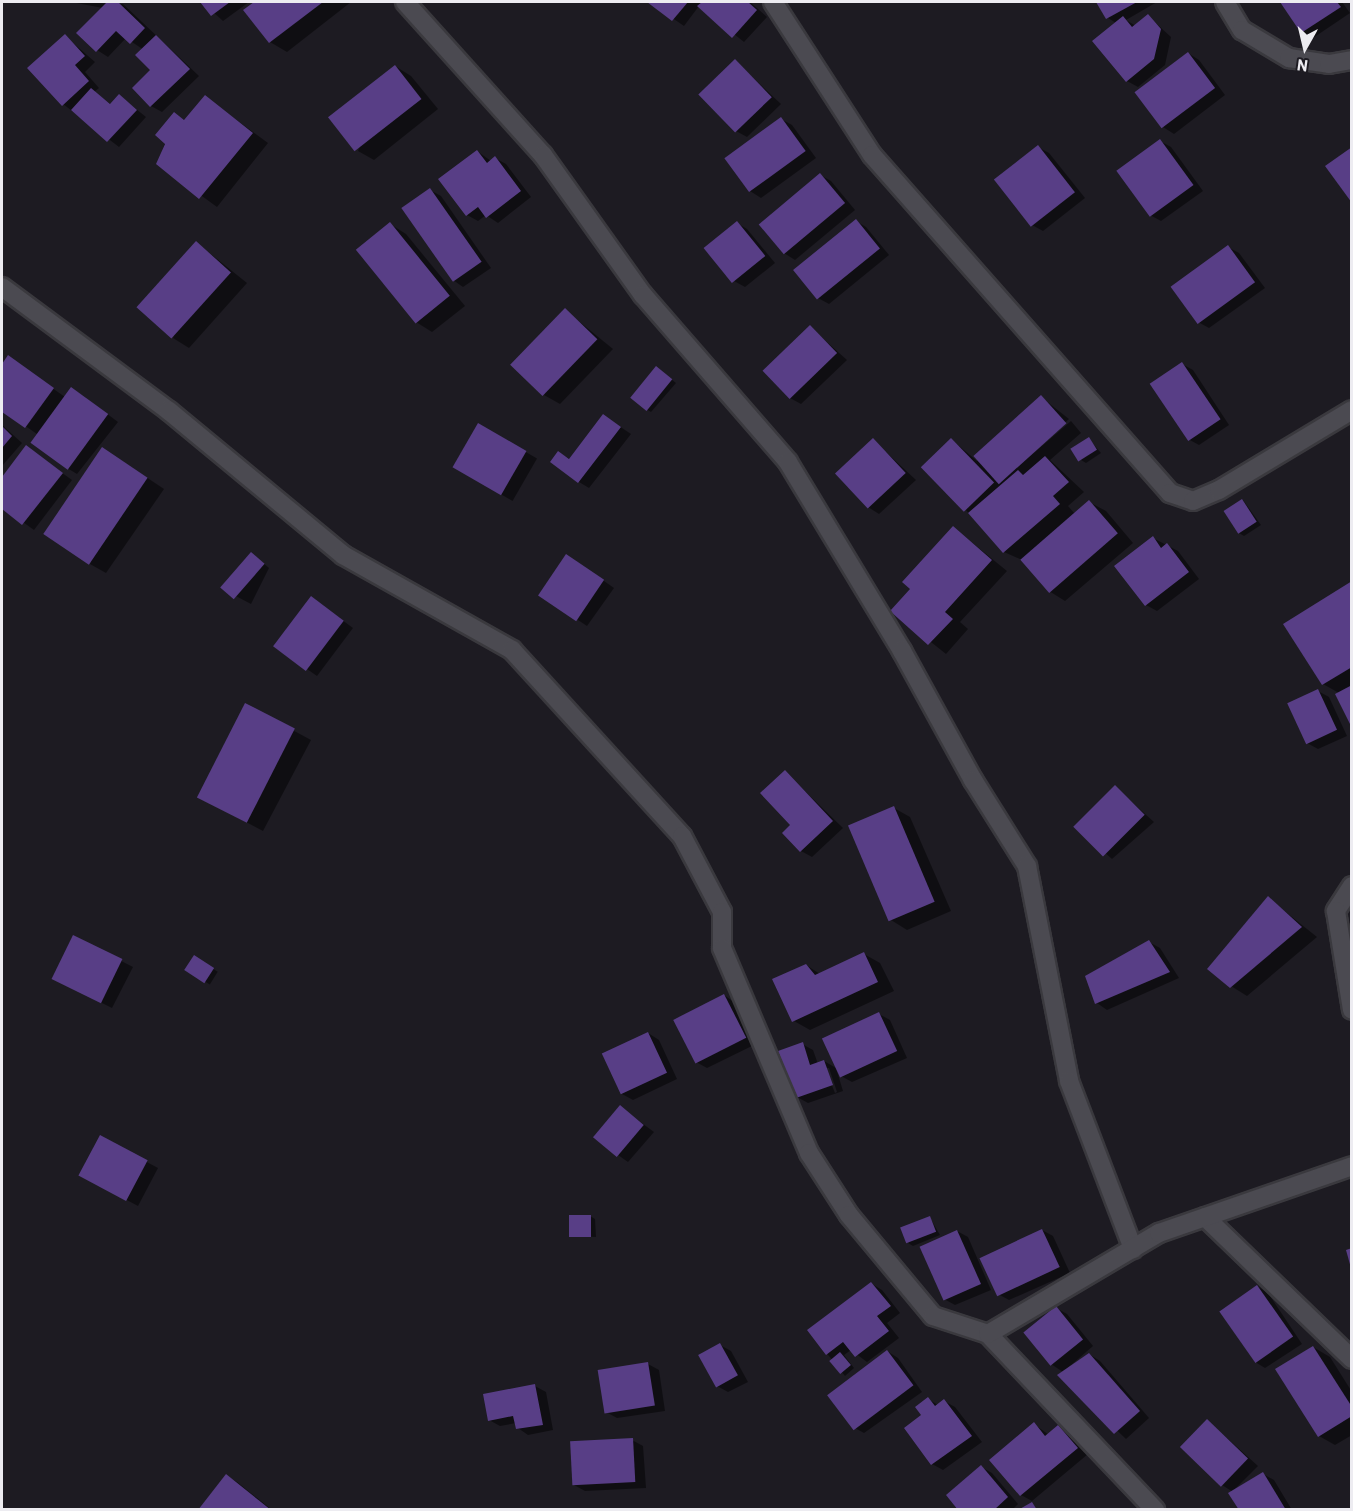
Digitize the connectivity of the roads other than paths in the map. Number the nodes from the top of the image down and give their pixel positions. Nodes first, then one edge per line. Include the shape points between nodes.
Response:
1 (405, 2) edge
2 (773, 2) edge
3 (1225, 2) edge
4 (1352, 60) edge
5 (2, 287) edge
6 (1352, 410) edge
7 (1352, 886) edge
8 (1352, 1010) edge
9 (1352, 1166) edge
10 (1205, 1217) junction
11 (1133, 1249) junction
12 (988, 1334) junction
13 (1352, 1359) edge
14 (1155, 1509) edge

1 - 11 street via 543,155 643,295 788,462 902,651 1026,866 1069,1081
2 - 6 street via 872,155 1170,493 1193,501 1219,490
3 - 4 street via 1242,30 1289,58 1329,64
5 - 12 street via 169,411 343,555 513,650 681,836 722,912 722,948 809,1153 849,1215 933,1316
7 - 8 street via 1336,911
9 - 10 street
10 - 11 street via 1159,1233
10 - 13 street
11 - 12 street
12 - 14 street

